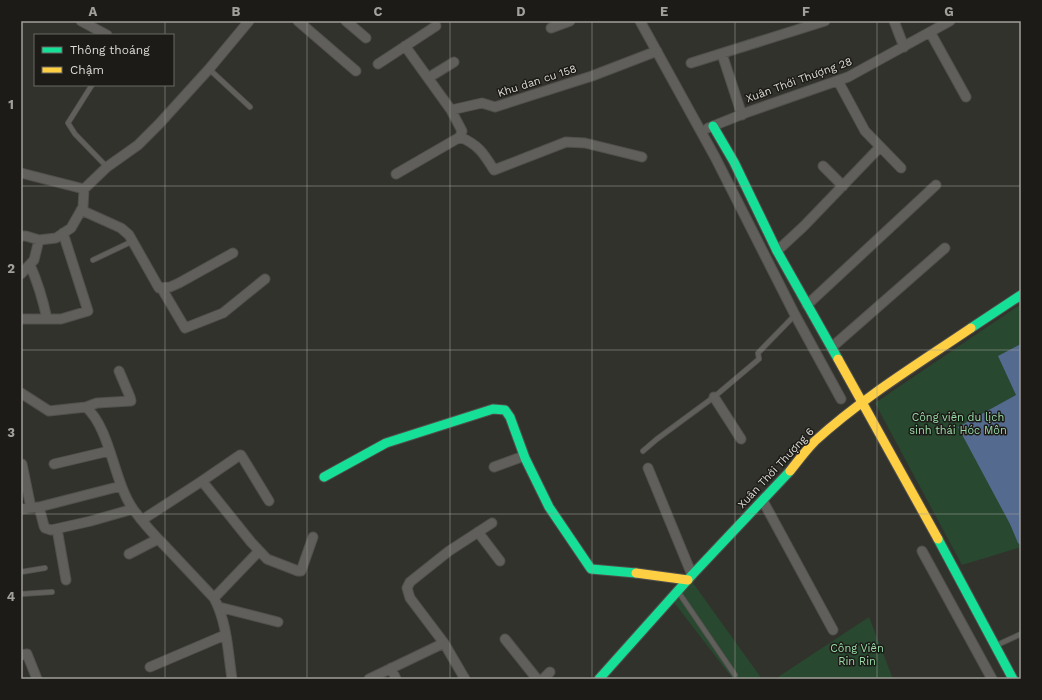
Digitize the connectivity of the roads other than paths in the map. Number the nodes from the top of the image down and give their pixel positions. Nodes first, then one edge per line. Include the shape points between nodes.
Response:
1 (81, 21) edge
2 (249, 21) edge
3 (298, 21) edge
4 (346, 21) edge
5 (570, 21) edge
6 (640, 21) edge
7 (825, 21) edge
8 (894, 21) edge
9 (950, 21) edge
10 (436, 26) dead end
11 (552, 28) dead end
12 (930, 32) junction
13 (105, 34) edge
14 (366, 38) dead end
15 (405, 46) junction
16 (904, 47) junction
17 (657, 51) junction
18 (722, 54) junction
19 (454, 62) dead end
20 (378, 64) dead end
21 (691, 64) dead end
22 (209, 70) junction
23 (356, 71) dead end
24 (428, 78) junction
25 (838, 81) junction
26 (91, 86) edge
27 (966, 97) dead end
28 (250, 107) dead end
29 (451, 110) junction
30 (742, 115) junction
31 (713, 126) junction
32 (701, 131) junction
33 (460, 136) junction
34 (880, 147) junction
35 (642, 157) dead end
36 (823, 166) dead end
37 (107, 167) junction
38 (901, 168) dead end
39 (21, 173) edge
40 (396, 174) dead end
41 (936, 185) dead end
42 (843, 186) junction
43 (84, 189) junction
44 (81, 210) junction
45 (63, 234) junction
46 (21, 236) edge
47 (39, 240) junction
48 (133, 241) junction
49 (945, 248) dead end
50 (778, 251) junction
51 (233, 253) dead end
52 (93, 260) dead end
53 (30, 265) junction
54 (21, 274) edge
55 (266, 279) dead end
56 (162, 289) junction
57 (800, 293) junction
58 (1021, 295) edge
59 (787, 301) junction
60 (807, 305) junction
61 (794, 315) junction
62 (21, 319) edge
63 (47, 319) junction
64 (832, 347) junction
65 (119, 371) dead end
66 (21, 393) edge
67 (714, 397) junction
68 (841, 399) dead end
69 (863, 403) junction
70 (86, 407) junction
71 (741, 439) dead end
72 (109, 451) junction
73 (643, 451) dead end
74 (524, 456) junction
75 (22, 464) edge
76 (54, 464) dead end
77 (494, 467) dead end
78 (648, 468) dead end
79 (324, 477) dead end
80 (202, 481) junction
81 (121, 486) junction
82 (269, 501) dead end
83 (763, 501) junction
84 (35, 507) junction
85 (133, 509) junction
86 (21, 510) edge
87 (142, 520) junction
88 (492, 523) dead end
89 (57, 529) junction
90 (478, 532) junction
91 (313, 537) dead end
92 (158, 538) junction
93 (259, 551) junction
94 (922, 551) dead end
95 (129, 554) dead end
96 (500, 561) dead end
97 (45, 568) dead end
98 (21, 572) edge
99 (690, 578) junction
100 (66, 580) dead end
101 (52, 592) dead end
102 (678, 592) junction
103 (21, 594) edge
104 (214, 598) junction
105 (219, 607) junction
106 (278, 622) dead end
107 (833, 630) dead end
108 (1021, 634) edge
109 (225, 635) junction
110 (505, 639) dead end
111 (444, 643) junction
112 (996, 646) junction
113 (21, 655) edge
114 (150, 667) dead end
115 (391, 668) junction
116 (735, 675) dead end
117 (37, 679) edge
118 (232, 679) edge
119 (369, 679) edge
120 (396, 679) edge
121 (465, 679) edge
122 (537, 679) edge
123 (599, 679) edge
124 (992, 679) edge
125 (1012, 679) edge

1 - 13 street
2 - 22 street
3 - 23 street
4 - 14 street
5 - 11 street
6 - 17 street
7 - 18 street
8 - 16 street
9 - 12 street, Xuân Thới Thượng 28
10 - 15 street
12 - 16 street, Xuân Thới Thượng 28
12 - 27 street
15 - 20 street
15 - 24 street
16 - 25 street, Xuân Thới Thượng 28
17 - 29 street, Khu dan cu 158 via 592,76 495,106 482,103
17 - 32 street
18 - 21 street
18 - 30 street
19 - 24 street
22 - 28 lane
22 - 37 street via 138,145
24 - 29 street
25 - 30 street, Xuân Thới Thượng 28
25 - 34 street via 865,131
26 - 37 lane via 68,123 75,134
29 - 33 street via 462,132
30 - 31 street, Xuân Thới Thượng 28
31 - 32 street, Xuân Thới Thượng 28
31 - 50 street via 734,162
32 - 59 street
33 - 35 street via 481,149 494,170 566,142 585,143
33 - 40 street
34 - 38 street
34 - 42 street
36 - 42 street
37 - 43 street
39 - 43 street
41 - 60 street
42 - 50 street
43 - 44 street
44 - 45 street via 71,228
44 - 48 street via 121,228
45 - 47 street via 56,238
45 - 63 street via 88,311 61,319
46 - 47 street
47 - 53 street via 34,260
48 - 52 lane
48 - 56 street via 157,286
49 - 64 street
50 - 57 street
51 - 56 street via 179,283
53 - 54 street
53 - 63 street
55 - 56 street via 223,313 185,328
57 - 59 lane
57 - 60 street
58 - 69 street, Xuân Thới Thượng 6
59 - 61 street
60 - 64 street
61 - 67 lane via 758,353 759,359
61 - 68 street
62 - 63 street
64 - 69 street
65 - 70 street via 130,401 98,403
66 - 70 street via 49,411
67 - 71 street
67 - 73 lane
69 - 83 street, Xuân Thới Thượng 6 via 814,442
69 - 112 street
70 - 72 street via 94,414
72 - 76 street
72 - 81 street
74 - 77 street
74 - 79 street via 510,417 505,410 493,409 386,443
74 - 99 street via 549,507 591,569
75 - 84 street
78 - 99 street
80 - 82 street via 240,455
80 - 87 street
80 - 93 street
81 - 84 street
81 - 85 street
83 - 99 street, Xuân Thới Thượng 6
83 - 107 street
84 - 86 street
84 - 89 street via 45,528
85 - 87 street
85 - 89 street
87 - 92 street
88 - 90 street
89 - 100 street
90 - 96 street
90 - 111 street via 449,551 410,582 407,588 410,598
91 - 93 street via 301,571 298,572 267,559
92 - 95 street
92 - 104 street
93 - 104 street
94 - 124 street
97 - 98 lane
99 - 102 street, Xuân Thới Thượng 6
101 - 103 lane
102 - 116 lane
102 - 123 street, Xuân Thới Thượng 6
104 - 105 street
105 - 106 street
105 - 109 street
108 - 112 lane
109 - 114 street
109 - 118 street
110 - 122 street
111 - 115 street
111 - 121 street
112 - 125 street
113 - 117 street via 27,654
115 - 119 street
115 - 120 street

